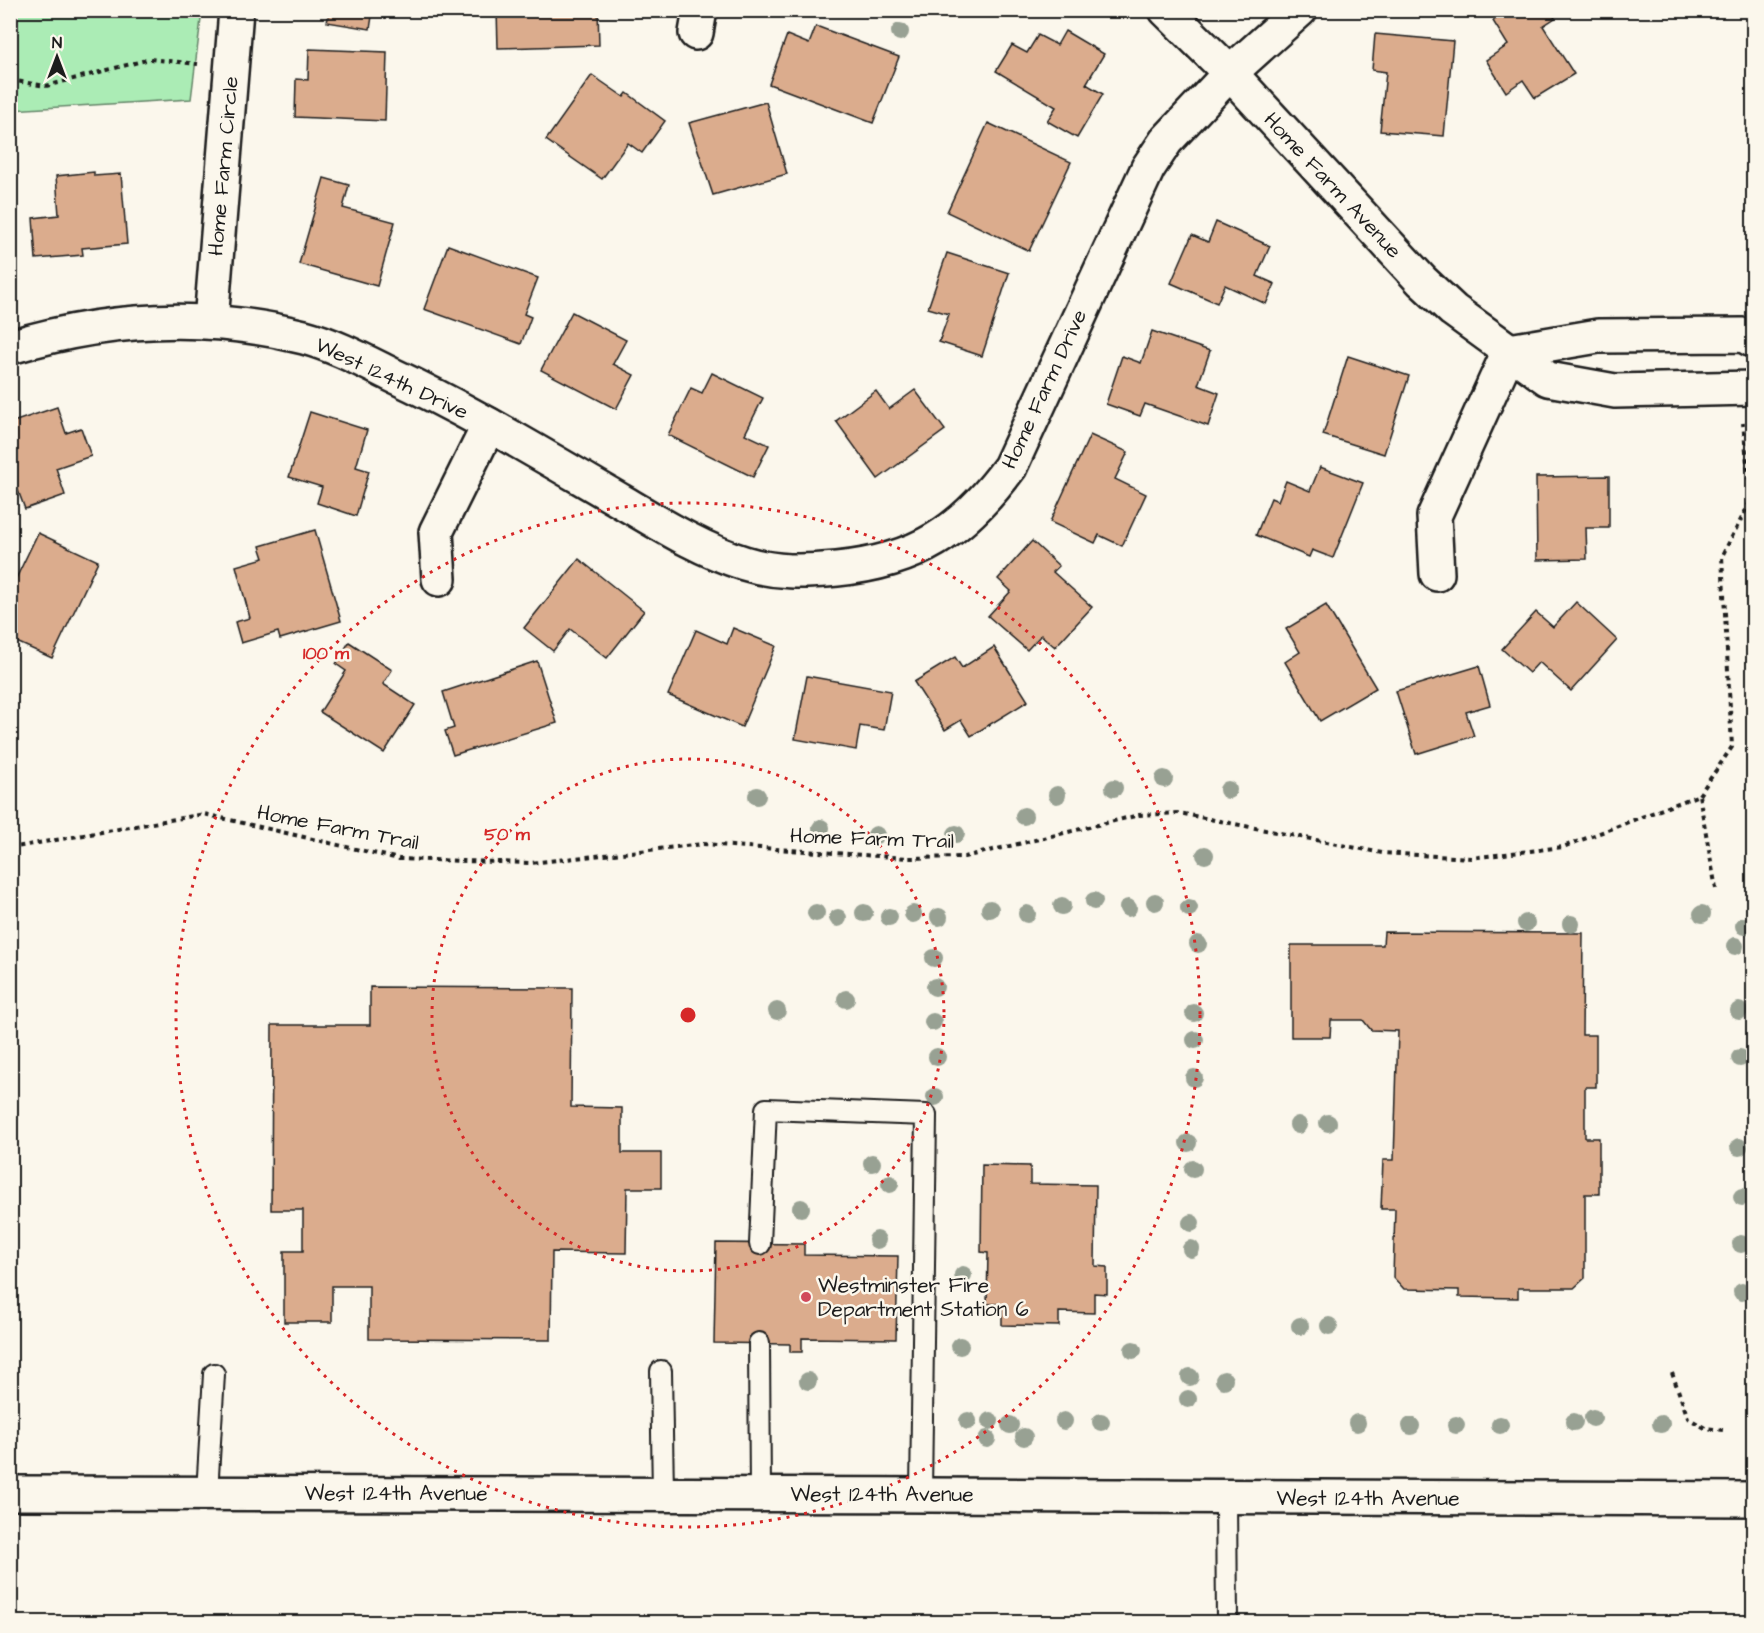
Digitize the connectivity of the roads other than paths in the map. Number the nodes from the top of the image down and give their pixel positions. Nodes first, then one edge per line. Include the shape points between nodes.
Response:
1 (236, 10) edge
2 (1166, 10) edge
3 (1300, 10) edge
4 (1230, 73) junction
5 (211, 322) junction
6 (1754, 340) edge
7 (10, 347) edge
8 (1509, 351) junction
9 (1754, 388) edge
10 (489, 425) junction
11 (1437, 574) dead end
12 (440, 579) dead end
13 (760, 1244) dead end
14 (759, 1343) dead end
15 (661, 1371) dead end
16 (214, 1374) dead end
17 (10, 1493) edge
18 (207, 1493) junction
19 (663, 1493) junction
20 (760, 1493) junction
21 (921, 1493) junction
22 (1226, 1497) junction
23 (1754, 1499) edge
24 (1227, 1623) edge

1 - 5 street, Home Farm Circle
2 - 4 street, Home Farm Avenue
3 - 4 street, Home Farm Drive
4 - 8 street, Home Farm Avenue via 1422,281 1453,310
4 - 10 street, Home Farm Drive via 1166,141 1148,168 1010,467 985,501 946,534 919,550 865,566 804,572 743,563 657,522
5 - 7 street, West 124th Drive via 109,324 63,331
5 - 10 street, West 124th Drive via 305,338 338,349
6 - 8 street via 1743,335 1598,336
8 - 9 street, Home Farm Avenue via 1548,379 1594,388
8 - 11 street via 1434,516
10 - 12 street via 436,531
13 - 21 lane via 766,1109 926,1115
14 - 20 lane
15 - 19 lane
16 - 18 lane
17 - 18 street, West 124th Avenue
18 - 19 street, West 124th Avenue
19 - 20 street, West 124th Avenue
20 - 21 street, West 124th Avenue
21 - 22 street, West 124th Avenue
22 - 23 street, West 124th Avenue
22 - 24 lane

